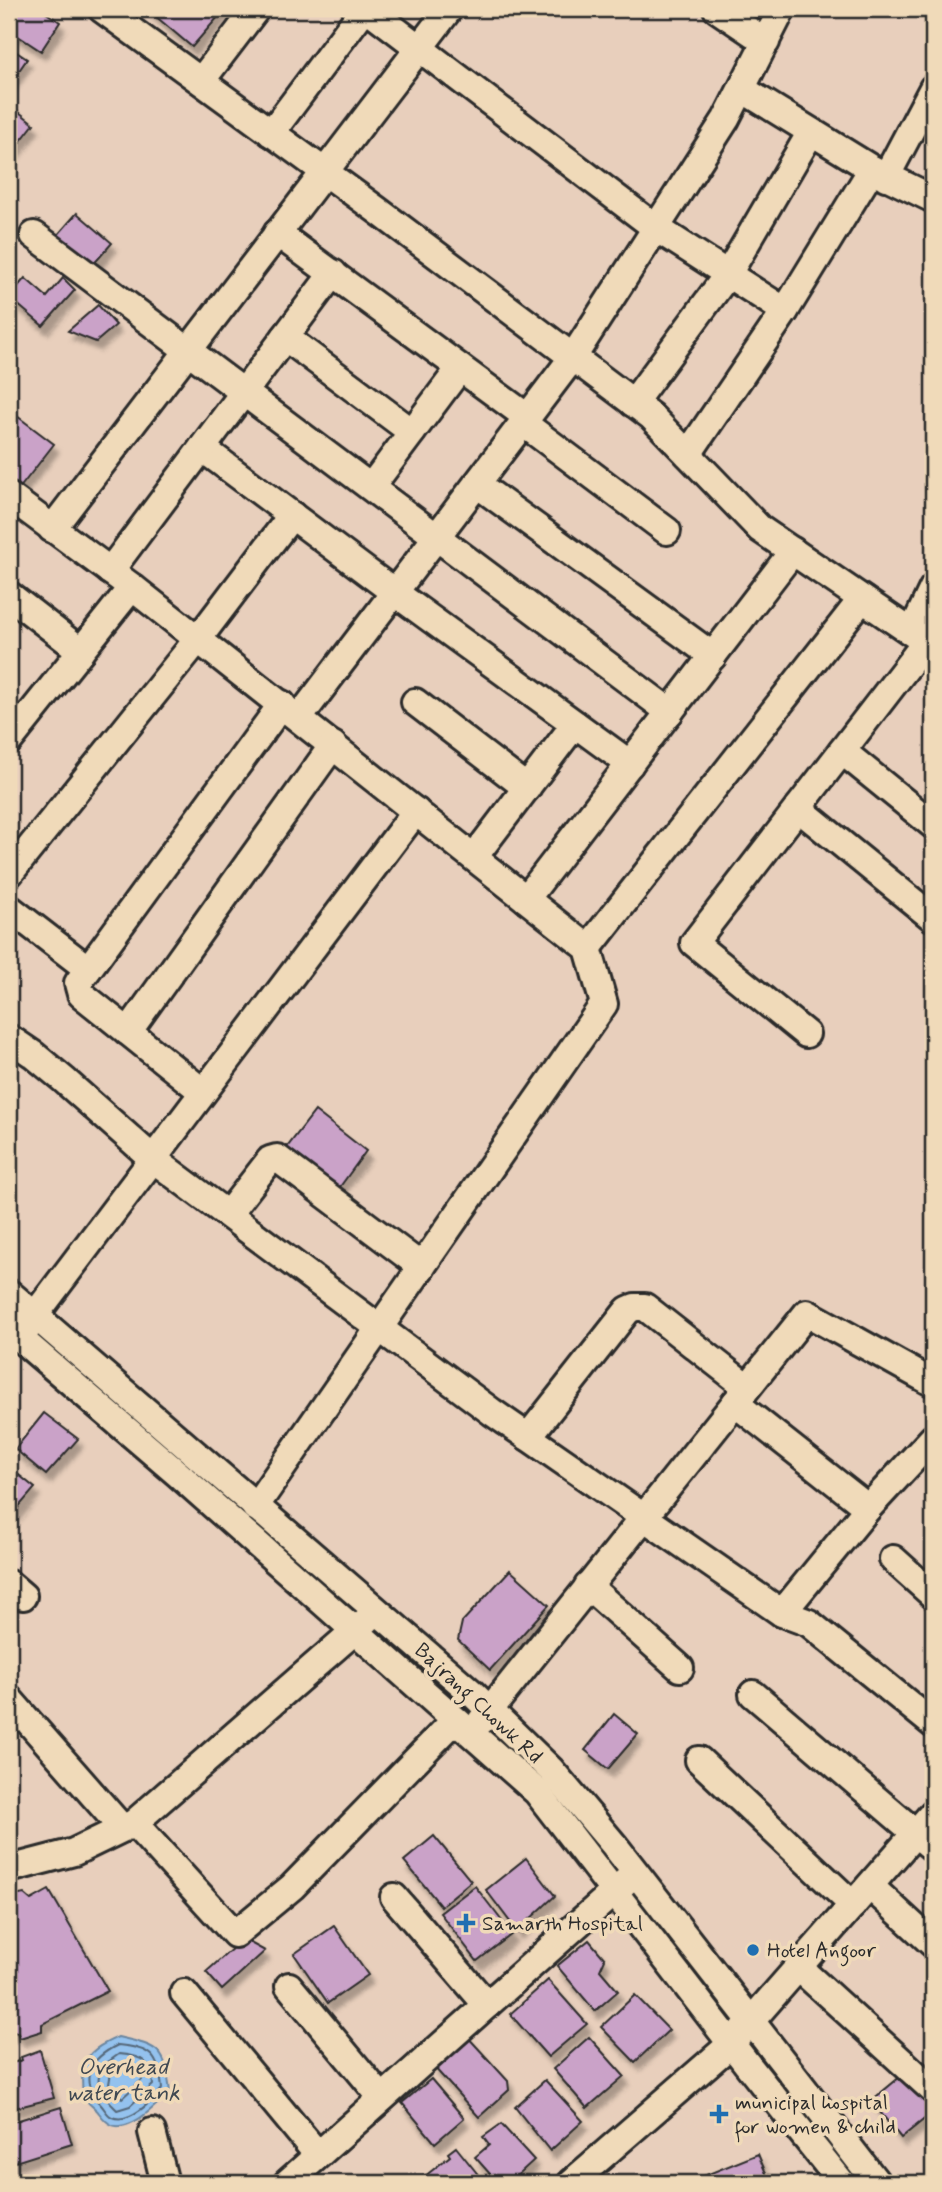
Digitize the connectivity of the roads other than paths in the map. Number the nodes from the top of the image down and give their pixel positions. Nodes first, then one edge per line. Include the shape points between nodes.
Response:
1 (102, 9) edge
2 (256, 9) edge
3 (366, 9) edge
4 (449, 9) edge
5 (717, 9) edge
6 (782, 9) edge
7 (766, 42) junction
8 (419, 48) junction
9 (201, 81) junction
10 (933, 88) edge
11 (742, 89) junction
12 (811, 132) junction
13 (271, 133) junction
14 (324, 172) junction
15 (879, 173) junction
16 (933, 199) edge
17 (656, 228) junction
18 (277, 233) junction
19 (34, 235) dead end
20 (333, 273) junction
21 (728, 274) junction
22 (785, 311) junction
23 (285, 337) junction
24 (188, 350) junction
25 (573, 357) junction
26 (460, 368) junction
27 (244, 392) junction
28 (634, 403) junction
29 (525, 421) junction
30 (412, 432) junction
31 (202, 448) junction
32 (688, 454) junction
33 (477, 484) junction
34 (371, 487) junction
35 (9, 496) edge
36 (292, 515) junction
37 (52, 529) junction
38 (667, 531) dead end
39 (437, 536) junction
40 (793, 551) junction
41 (110, 571) junction
42 (132, 587) junction
43 (933, 588) edge
44 (394, 592) junction
45 (9, 595) edge
46 (862, 599) junction
47 (198, 639) junction
48 (924, 641) edge
49 (81, 650) junction
50 (713, 656) junction
51 (415, 702) dead end
52 (290, 711) junction
53 (670, 712) junction
54 (575, 724) junction
55 (9, 741) edge
56 (333, 745) junction
57 (842, 751) junction
58 (630, 764) junction
59 (527, 788) junction
60 (798, 808) junction
61 (416, 811) junction
62 (933, 825) edge
63 (474, 857) junction
64 (9, 874) edge
65 (526, 899) junction
66 (9, 908) edge
67 (933, 918) edge
68 (588, 948) junction
69 (88, 969) junction
70 (128, 1032) junction
71 (806, 1034) dead end
72 (9, 1038) edge
73 (203, 1092) junction
74 (153, 1159) junction
75 (228, 1214) junction
76 (422, 1267) junction
77 (9, 1293) edge
78 (35, 1315) junction
79 (380, 1328) junction
80 (13, 1340) edge
81 (933, 1383) edge
82 (741, 1395) junction
83 (528, 1437) junction
84 (933, 1437) edge
85 (255, 1507) junction
86 (868, 1508) junction
87 (644, 1516) junction
88 (892, 1559) dead end
89 (588, 1586) junction
90 (933, 1595) edge
91 (376, 1611) junction
92 (782, 1613) junction
93 (355, 1630) junction
94 (680, 1668) dead end
95 (753, 1694) dead end
96 (9, 1699) edge
97 (489, 1709) junction
98 (933, 1724) edge
99 (463, 1727) junction
100 (699, 1760) dead end
101 (933, 1813) edge
102 (128, 1825) junction
103 (925, 1841) edge
104 (9, 1868) edge
105 (636, 1872) junction
106 (614, 1892) junction
107 (861, 1896) junction
108 (394, 1897) dead end
109 (933, 1944) edge
110 (798, 1968) junction
111 (289, 1986) dead end
112 (184, 1993) dead end
113 (487, 2004) junction
114 (751, 2021) junction
115 (731, 2044) junction
116 (933, 2090) edge
117 (382, 2098) junction
118 (152, 2132) dead end
119 (318, 2155) junction
120 (165, 2183) edge
121 (287, 2183) edge
122 (571, 2183) edge
123 (842, 2183) edge
124 (877, 2183) edge

1 - 9 street
2 - 9 street
3 - 8 street
3 - 13 street
4 - 8 street
5 - 7 street
6 - 7 street
7 - 11 street
8 - 14 street
8 - 17 street
9 - 13 street
10 - 15 street
11 - 12 street
11 - 17 street
12 - 15 street
12 - 21 street
13 - 14 street
14 - 18 street
14 - 25 street
15 - 16 street
15 - 22 street
17 - 21 street
17 - 25 street
18 - 20 street
18 - 24 street
19 - 24 street
20 - 23 street
20 - 26 street
21 - 22 street
21 - 28 street
22 - 32 street
23 - 27 street
23 - 30 street
24 - 27 street
24 - 37 street
25 - 28 street
25 - 29 street
26 - 29 street
26 - 30 street
27 - 31 street
27 - 34 street
28 - 32 street
29 - 33 street
29 - 38 street
30 - 34 street
31 - 36 street
31 - 41 street
32 - 40 street via 760,529
33 - 39 street
33 - 50 street
34 - 39 street
35 - 37 street
36 - 44 street
36 - 47 street
37 - 41 street
39 - 44 street
39 - 53 street
40 - 46 street
40 - 50 street
41 - 42 street
42 - 47 street
42 - 49 street
43 - 48 street
44 - 52 street
44 - 54 street
45 - 49 street
46 - 48 street
46 - 68 street
47 - 52 street
47 - 64 street
48 - 57 street
49 - 55 street
50 - 53 street
51 - 59 street
52 - 56 street
52 - 69 street
53 - 58 street
54 - 58 street
54 - 59 street
56 - 61 street
56 - 70 street
57 - 60 street
57 - 62 street
58 - 65 street
59 - 63 street
60 - 67 street
60 - 71 street via 694,943
61 - 63 street
61 - 73 street
63 - 65 street
65 - 68 street
66 - 69 street
68 - 76 street via 604,1004
69 - 70 street via 78,983 81,994
70 - 73 street
72 - 74 street
73 - 74 street
74 - 75 street
74 - 78 street
75 - 76 street via 276,1158
75 - 79 street
76 - 79 street
77 - 78 street, Bajrang Chowk Rd
78 - 80 street
78 - 85 street, Bajrang Chowk Rd
79 - 83 street
79 - 85 street
80 - 93 street, Bajrang Chowk Rd via 178,1474
81 - 82 street via 807,1313
82 - 83 street via 645,1307 635,1307
82 - 86 street
82 - 87 street
83 - 87 street
84 - 86 street
85 - 91 street, Bajrang Chowk Rd
86 - 92 street
87 - 89 street
87 - 92 street
88 - 90 street
89 - 94 street
89 - 97 street
91 - 93 street
91 - 97 street, Bajrang Chowk Rd
92 - 98 street via 809,1623
93 - 99 street, Bajrang Chowk Rd
93 - 102 street
95 - 103 street
96 - 102 street
97 - 99 street
97 - 105 street, Bajrang Chowk Rd via 551,1770
99 - 102 street via 292,1887 235,1934
99 - 106 street, Bajrang Chowk Rd via 537,1792
100 - 107 street
101 - 103 street
102 - 104 street via 74,1852
103 - 107 street
105 - 106 street
105 - 114 street, Bajrang Chowk Rd
106 - 113 street
106 - 115 street, Bajrang Chowk Rd
107 - 109 street
107 - 110 street
108 - 113 street
110 - 114 street
110 - 116 street
111 - 117 street
112 - 119 street
113 - 117 street
114 - 115 street
114 - 124 street, Bajrang Chowk Rd
115 - 122 street
115 - 123 street, Bajrang Chowk Rd
117 - 119 street
118 - 120 street
119 - 121 street

